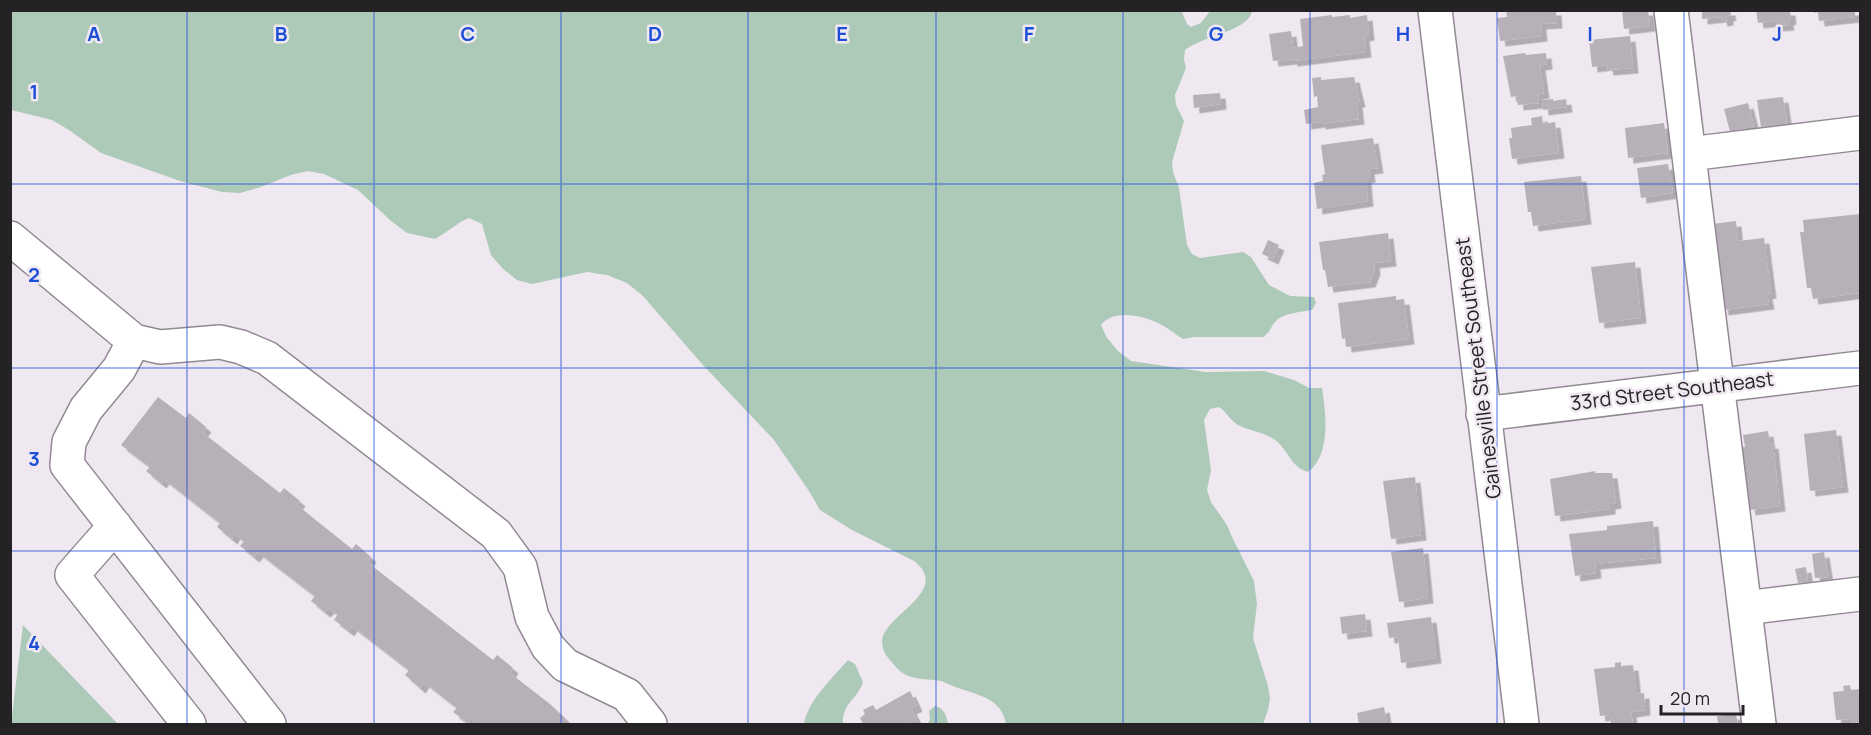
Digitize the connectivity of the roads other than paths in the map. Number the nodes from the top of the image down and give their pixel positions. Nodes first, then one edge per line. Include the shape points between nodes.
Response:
1 (1435, 10) edge
2 (1671, 10) edge
3 (1860, 133) edge
4 (1689, 154) junction
5 (10, 238) edge
6 (134, 341) junction
7 (1860, 368) edge
8 (1718, 386) junction
9 (1484, 414) junction
10 (115, 526) junction
11 (1860, 594) edge
12 (1745, 608) junction
13 (189, 724) edge
14 (269, 724) edge
15 (650, 724) edge
16 (1522, 724) edge
17 (1759, 724) edge

1 - 9 street, Gainesville Street Southeast
2 - 4 street
3 - 4 street
4 - 8 street
5 - 6 street
6 - 10 street via 119,369 86,409 69,442 67,465
6 - 15 street via 160,347 220,342 267,358 496,534 520,567 532,617 548,647 565,665 627,695
7 - 8 street, 33rd Street Southeast
8 - 9 street, 33rd Street Southeast
8 - 12 street
9 - 16 street, Gainesville Street Southeast
10 - 13 street via 72,575
10 - 14 street
11 - 12 street
12 - 17 street

